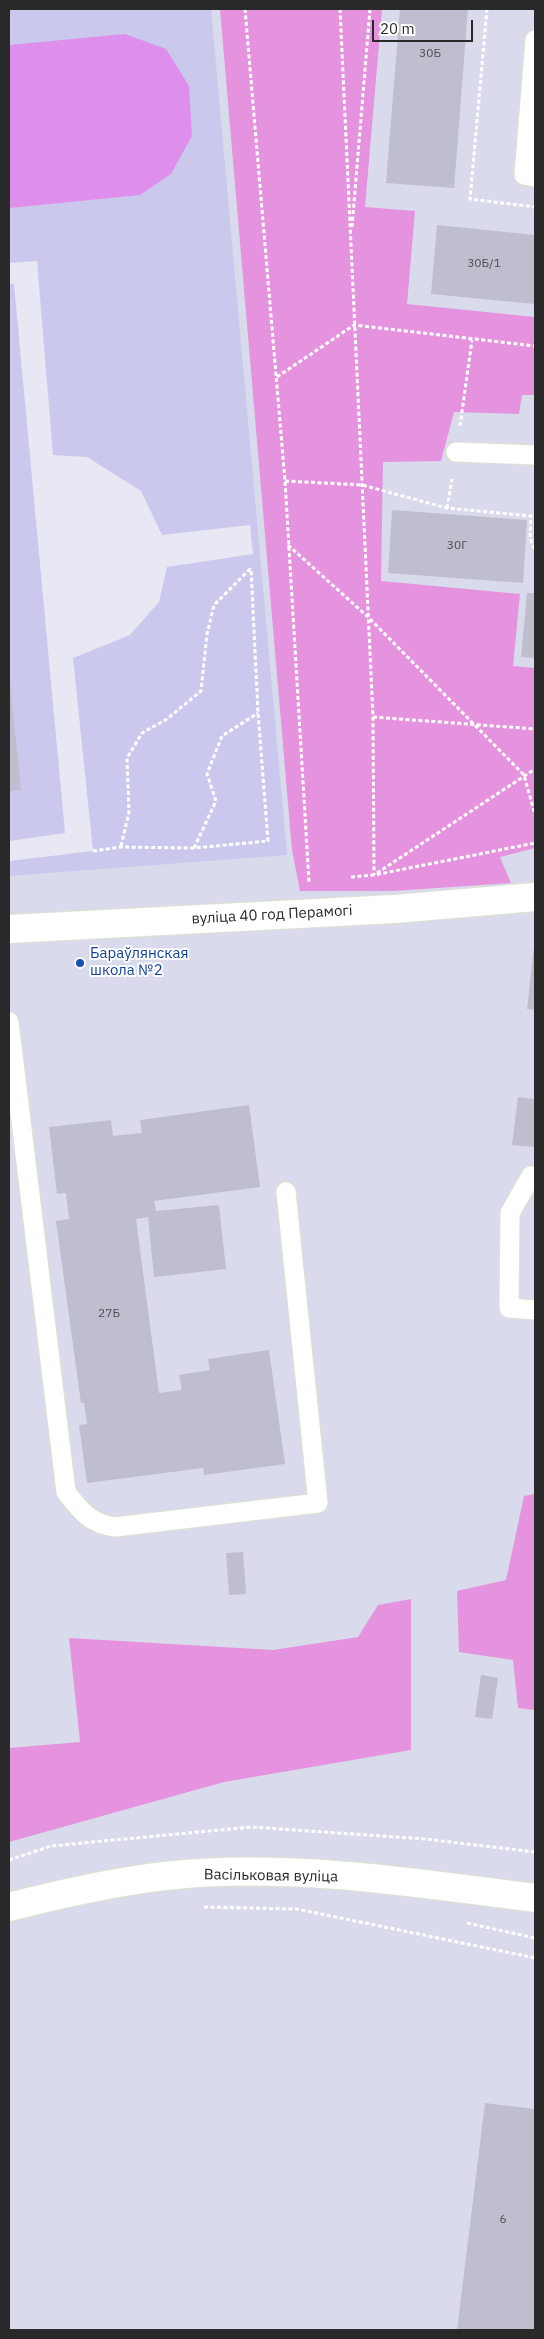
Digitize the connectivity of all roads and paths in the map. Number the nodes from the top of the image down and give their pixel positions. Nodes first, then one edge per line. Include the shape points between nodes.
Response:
1 (245, 9) edge
2 (340, 9) edge
3 (370, 9) edge
4 (486, 9) edge
5 (535, 40) edge
6 (535, 46) edge
7 (535, 177) edge
8 (535, 207) edge
9 (351, 240) junction
10 (354, 325) junction
11 (535, 346) edge
12 (277, 377) junction
13 (456, 452) dead end
14 (535, 455) edge
15 (285, 481) junction
16 (362, 485) junction
17 (288, 544) junction
18 (535, 548) edge
19 (368, 617) junction
20 (258, 713) junction
21 (373, 717) junction
22 (476, 725) junction
23 (535, 729) edge
24 (535, 769) edge
25 (524, 775) junction
26 (535, 815) edge
27 (535, 843) edge
28 (121, 847) junction
29 (194, 848) junction
30 (93, 851) dead end
31 (374, 875) junction
32 (309, 882) dead end
33 (535, 897) edge
34 (9, 929) edge
35 (9, 1022) edge
36 (535, 1176) edge
37 (286, 1192) dead end
38 (535, 1310) edge
39 (535, 1898) edge
40 (195, 1906) dead end
41 (9, 1907) edge
42 (459, 1922) dead end
43 (535, 1938) edge
44 (535, 1958) edge

1 - 12 path
2 - 9 path
3 - 9 path
4 - 8 path via 470,199
5 - 6 lane
6 - 7 lane via 524,175
9 - 10 path
10 - 11 path
10 - 12 path
10 - 16 path
12 - 15 path
13 - 14 lane
15 - 16 path
15 - 17 path
16 - 18 path via 447,508 531,516 530,539
16 - 19 path
17 - 19 path
17 - 32 path
19 - 21 path
19 - 22 path
20 - 28 path via 250,568 214,605 207,634 201,691 167,719 142,733 128,758 129,812
20 - 29 path via 222,736 207,774 216,801
20 - 29 path via 268,840
21 - 22 path
21 - 31 path
22 - 23 path
22 - 25 path
24 - 25 path
25 - 26 path
25 - 31 path
27 - 31 path
28 - 29 path
28 - 30 path
33 - 34 street, вуліца 40 год Перамогі via 394,909
35 - 37 lane via 66,1492 86,1518 101,1526 115,1527 318,1503
36 - 38 lane via 531,1176 510,1213 509,1308
39 - 41 street, Васільковая вуліца via 334,1876 252,1872 165,1876 66,1893
40 - 44 path via 297,1909
42 - 43 path

